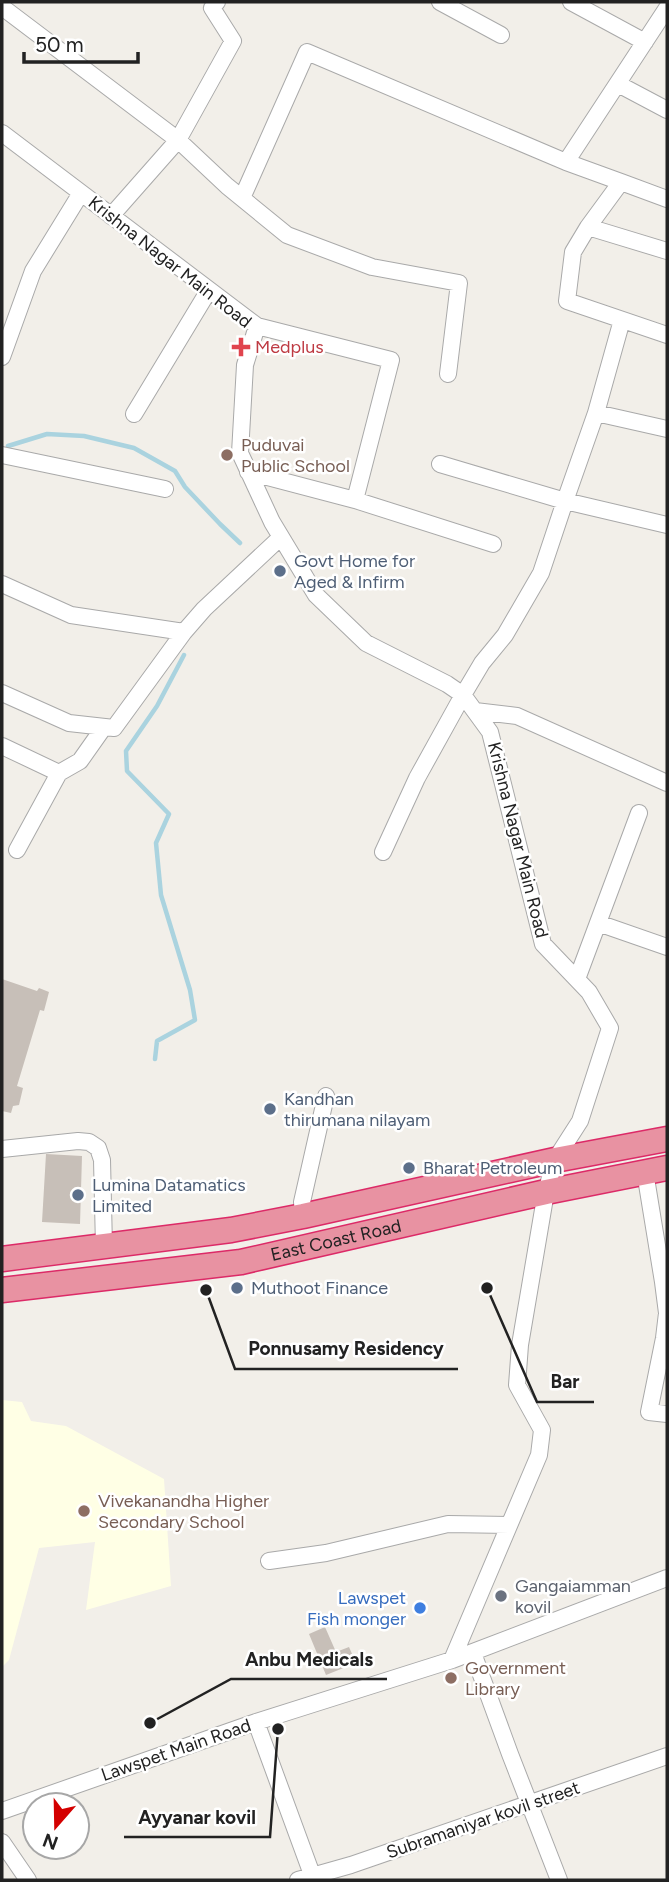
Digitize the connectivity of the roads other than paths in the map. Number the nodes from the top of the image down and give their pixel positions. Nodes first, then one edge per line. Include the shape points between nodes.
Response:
1 (217, 2) edge
2 (440, 2) edge
3 (571, 2) edge
4 (2, 7) edge
5 (461, 7) edge
6 (667, 8) edge
7 (501, 35) dead end
8 (645, 42) junction
9 (618, 84) junction
10 (667, 110) edge
11 (2, 133) edge
12 (177, 141) junction
13 (566, 162) junction
14 (621, 182) junction
15 (81, 193) junction
16 (242, 198) junction
17 (667, 199) edge
18 (111, 216) junction
19 (588, 227) junction
20 (667, 251) edge
21 (209, 289) junction
22 (622, 320) junction
23 (257, 326) junction
24 (667, 335) edge
25 (2, 356) edge
26 (448, 374) dead end
27 (596, 413) junction
28 (134, 414) dead end
29 (667, 429) edge
30 (2, 456) edge
31 (440, 464) dead end
32 (248, 472) junction
33 (165, 489) dead end
34 (355, 500) junction
35 (565, 501) junction
36 (667, 525) edge
37 (281, 537) junction
38 (493, 544) dead end
39 (2, 584) edge
40 (184, 632) junction
41 (2, 693) edge
42 (463, 695) junction
43 (475, 711) junction
44 (104, 727) junction
45 (2, 746) edge
46 (60, 773) junction
47 (667, 783) edge
48 (639, 813) dead end
49 (17, 850) dead end
50 (383, 852) dead end
51 (598, 923) junction
52 (667, 947) edge
53 (577, 979) junction
54 (326, 1096) dead end
55 (667, 1139) edge
56 (2, 1149) edge
57 (555, 1160) junction
58 (656, 1170) edge
59 (546, 1192) junction
60 (303, 1216) junction
61 (104, 1247) junction
62 (2, 1259) edge
63 (2, 1290) edge
64 (667, 1414) edge
65 (509, 1525) junction
66 (269, 1561) dead end
67 (667, 1578) edge
68 (473, 1653) junction
69 (452, 1660) junction
70 (256, 1722) junction
71 (667, 1756) edge
72 (530, 1804) junction
73 (2, 1811) edge
74 (2, 1842) edge
75 (308, 1879) edge
76 (28, 1880) edge
77 (559, 1880) edge

1 - 12 street via 212,8 233,41
2 - 5 street
3 - 8 street
4 - 12 street
5 - 7 street
6 - 8 street
8 - 9 street
9 - 10 street
9 - 13 street
11 - 15 street, Krishna Nagar Main Road
12 - 16 street
12 - 18 street
13 - 14 street
13 - 16 street via 307,52
14 - 17 street
14 - 19 street
15 - 18 street, Krishna Nagar Main Road
15 - 25 street via 33,271
16 - 26 street via 287,235 372,267 459,283
18 - 21 street, Krishna Nagar Main Road
19 - 20 street
19 - 22 street via 573,252 568,301
21 - 23 street, Krishna Nagar Main Road
21 - 28 street
22 - 24 street
22 - 27 street
23 - 32 street, Krishna Nagar Main Road via 245,365 240,453
23 - 34 street via 391,360
27 - 29 street
27 - 35 street
30 - 33 street
31 - 35 street
32 - 34 street
32 - 37 street, Krishna Nagar Main Road
34 - 38 street
35 - 36 street
35 - 42 street via 541,573
37 - 40 street
37 - 42 street, Krishna Nagar Main Road via 316,595 366,643
39 - 40 street via 71,615
40 - 44 street via 114,728
41 - 44 street via 69,723
42 - 43 street, Krishna Nagar Main Road
42 - 50 street
43 - 47 street via 517,716
43 - 53 street, Krishna Nagar Main Road via 491,732 543,944
44 - 46 street via 80,761
45 - 46 street
46 - 49 street
48 - 51 street
51 - 52 street
51 - 53 street
53 - 57 street, Krishna Nagar Main Road via 610,1028 580,1121
54 - 60 street via 302,1202
55 - 57 highway, East Coast Road
56 - 61 street via 78,1141 98,1148
57 - 59 street
57 - 60 highway, East Coast Road
58 - 59 highway, East Coast Road
58 - 64 street via 667,1313 649,1412
59 - 63 highway, East Coast Road via 241,1262
59 - 65 street via 517,1385 542,1430 540,1455
60 - 61 highway, East Coast Road
61 - 62 highway, East Coast Road
65 - 66 street via 448,1524 326,1553
65 - 69 street
67 - 68 street, Lawspet Main Road
68 - 69 street, Lawspet Main Road
68 - 72 street
69 - 70 street, Lawspet Main Road
70 - 73 street, Lawspet Main Road
70 - 75 street
71 - 72 street, Subramaniyar kovil street
72 - 75 street, Subramaniyar kovil street
72 - 77 street
74 - 76 street

